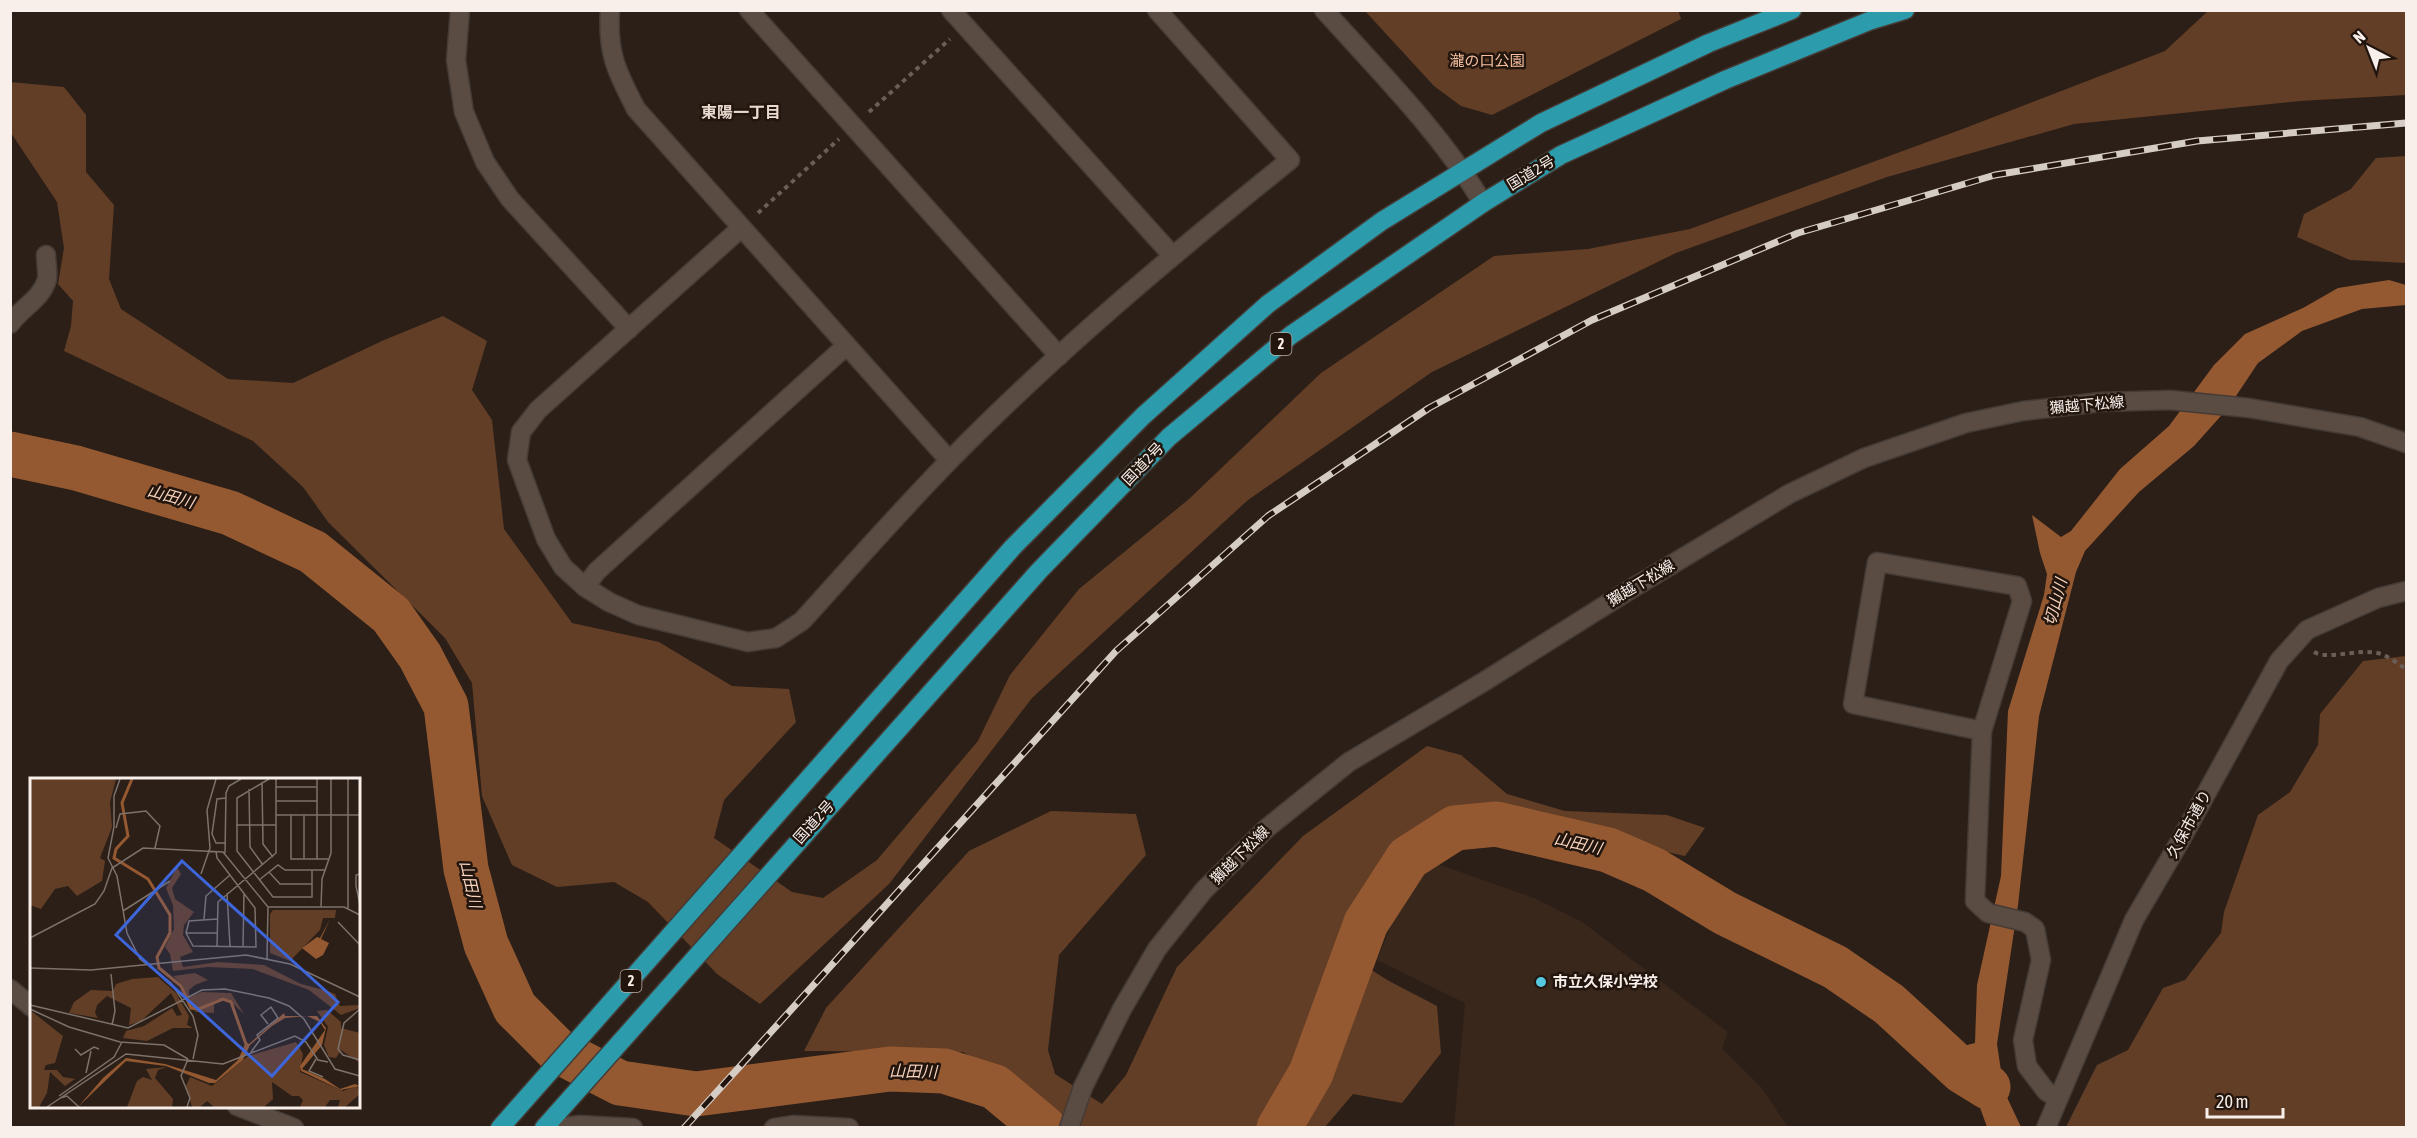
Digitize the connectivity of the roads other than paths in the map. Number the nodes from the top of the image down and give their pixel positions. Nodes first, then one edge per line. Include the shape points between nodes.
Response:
1 (460, 10) edge
2 (610, 10) edge
3 (749, 10) edge
4 (951, 10) edge
5 (1156, 10) edge
6 (1324, 10) edge
7 (1792, 10) edge
8 (1905, 10) edge
9 (1463, 170) junction
10 (1483, 203) junction
11 (741, 228) junction
12 (46, 255) dead end
13 (1172, 255) junction
14 (10, 324) edge
15 (629, 329) junction
16 (846, 346) junction
17 (1059, 356) junction
18 (2406, 442) edge
19 (949, 460) junction
20 (585, 587) junction
21 (2406, 591) edge
22 (1982, 731) junction
23 (10, 989) edge
24 (30, 1005) edge
25 (2058, 1099) junction
26 (240, 1108) edge
27 (294, 1128) edge
28 (500, 1128) edge
29 (544, 1128) edge
30 (557, 1128) edge
31 (633, 1128) edge
32 (774, 1128) edge
33 (849, 1128) edge
34 (1070, 1128) edge
35 (2046, 1128) edge

1 - 15 street via 456,60 464,112 485,162 510,199
2 - 11 street via 615,69 636,109
3 - 17 street
4 - 13 street
5 - 13 street via 1290,160
6 - 9 street
7 - 9 highway, 国道2号 / 2 via 1709,43 1541,123
8 - 10 highway, 国道2号 / 2 via 1725,80 1561,155
9 - 10 street
9 - 28 highway, 国道2号 / 2 via 1382,221 1268,304 1143,416 1014,547
10 - 29 highway, 国道2号 / 2 via 1291,335 1169,437 1039,571
11 - 15 street
11 - 16 street
12 - 14 street via 47,279 40,295
13 - 17 street
15 - 20 street via 538,410 521,432 517,460 546,539 563,567
16 - 19 street
16 - 20 street via 597,571
17 - 19 street
18 - 34 street, 獺越下松線 via 2360,427 2249,408 2170,400 2101,402 2023,411 1966,423 1864,458 1769,506 1349,762 1267,828 1204,890 1157,949 1083,1087
19 - 20 street via 802,621 776,638 748,642 638,615
21 - 25 street, 久保市通り via 2378,598 2307,630 2278,661 2134,920
22 - 22 street via 1853,704 1877,562 2017,586 2022,601
22 - 25 street via 1975,902 1988,914 2025,922 2035,929 2041,960 2023,1040 2027,1066 2046,1091
23 - 24 street
25 - 35 street, 久保市通り
26 - 27 street
30 - 31 street
32 - 33 street

